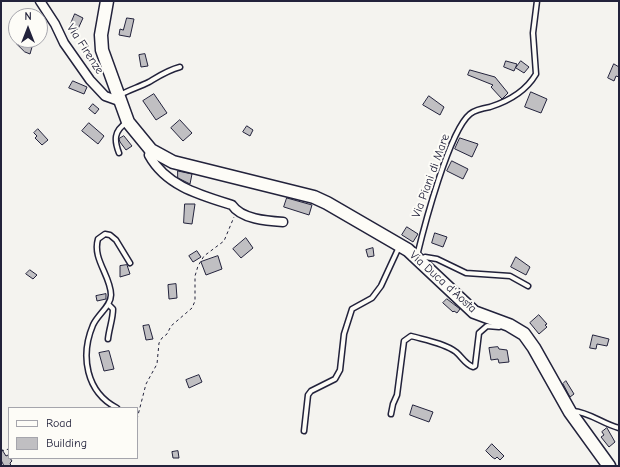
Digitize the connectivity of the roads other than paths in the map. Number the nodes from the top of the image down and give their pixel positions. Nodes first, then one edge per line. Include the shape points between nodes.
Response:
1 (40, 1) edge
2 (108, 1) edge
3 (537, 1) edge
4 (180, 67) dead end
5 (119, 98) junction
6 (128, 122) junction
7 (151, 150) junction
8 (119, 153) dead end
9 (283, 222) dead end
10 (400, 245) junction
11 (418, 258) junction
12 (130, 262) dead end
13 (528, 286) dead end
14 (109, 305) junction
15 (509, 325) junction
16 (108, 339) dead end
17 (115, 407) edge
18 (570, 412) junction
19 (390, 414) dead end
20 (619, 428) edge
21 (304, 431) dead end
22 (609, 466) edge

1 - 5 street, Via Firenze via 64,43 90,80 105,96
2 - 5 main road, Via Duca d'Aosta via 101,42
3 - 11 lane, Via Piani di Mare via 533,33 536,74 517,95 495,106 470,113 457,133 433,196
4 - 5 lane via 134,87
5 - 6 main road, Via Duca d'Aosta
6 - 7 main road, Via Duca d'Aosta
6 - 8 lane via 119,128 116,134
7 - 9 street, Via Duca d'Aosta via 149,155 152,160 173,182 232,205 235,210 263,220
7 - 10 main road, Via Duca d'Aosta via 173,162 314,198
10 - 11 main road, Via Duca d'Aosta
10 - 21 lane via 381,286 372,298 352,309 344,334 340,370 335,379 308,395
11 - 13 lane via 437,259 466,274 510,276
11 - 15 main road, Via Duca d'Aosta via 474,312
12 - 14 lane via 110,235 105,234 98,239 97,250 111,294
14 - 16 lane via 113,309 113,315
14 - 17 lane via 103,309 93,325 86,348 86,368 104,401
15 - 18 main road, Via Duca d'Aosta via 529,340
15 - 19 lane via 505,329 494,326 483,328 473,367 456,352 441,345 411,336 407,338 404,341 397,395
18 - 20 lane via 578,412
18 - 22 main road, Via Duca d'Aosta

